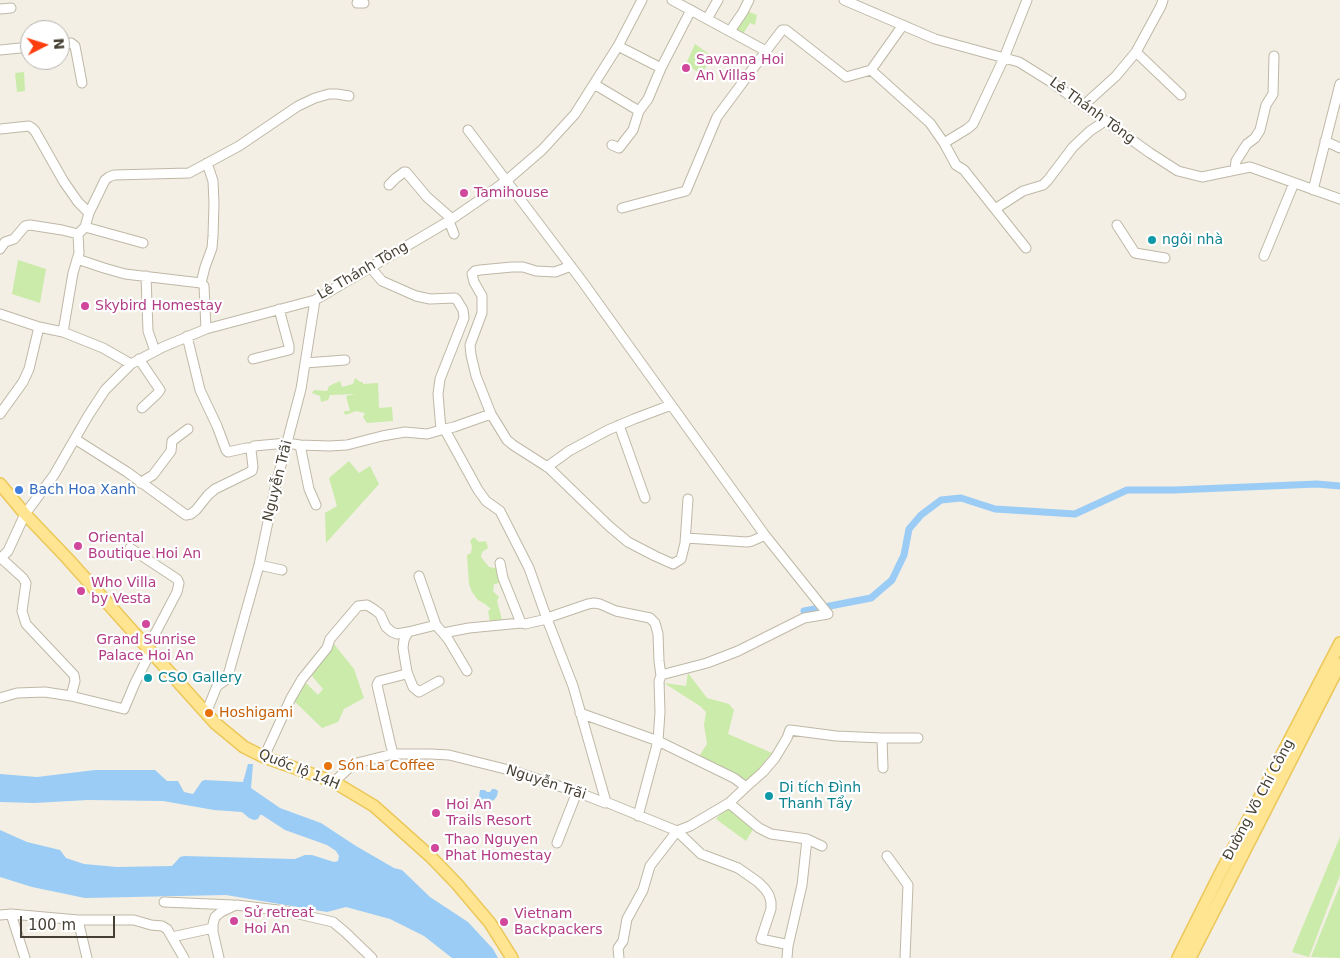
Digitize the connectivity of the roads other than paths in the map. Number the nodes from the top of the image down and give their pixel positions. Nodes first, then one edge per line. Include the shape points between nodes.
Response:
1 (642, 0) edge
2 (672, 0) edge
3 (718, 0) edge
4 (749, 0) edge
5 (844, 0) edge
6 (1027, 0) edge
7 (1163, 0) edge
8 (11, 8) dead end
9 (0, 9) edge
10 (691, 10) junction
11 (707, 19) junction
12 (902, 25) junction
13 (730, 31) junction
14 (70, 43) edge
15 (618, 46) junction
16 (20, 48) edge
17 (0, 50) edge
18 (766, 51) junction
19 (1136, 52) junction
20 (1274, 56) dead end
21 (1004, 58) junction
22 (661, 68) junction
23 (872, 70) junction
24 (82, 83) dead end
25 (594, 84) junction
26 (1340, 84) edge
27 (346, 96) dead end
28 (1181, 96) dead end
29 (1084, 105) junction
30 (638, 111) junction
31 (1105, 121) junction
32 (0, 129) edge
33 (468, 130) dead end
34 (1325, 141) junction
35 (944, 143) junction
36 (612, 144) dead end
37 (1340, 148) edge
38 (206, 163) junction
39 (1235, 170) junction
40 (506, 181) junction
41 (1294, 183) junction
42 (388, 185) dead end
43 (1313, 190) junction
44 (1340, 199) edge
45 (622, 208) dead end
46 (995, 209) junction
47 (89, 213) junction
48 (450, 220) junction
49 (1117, 225) dead end
50 (85, 227) junction
51 (78, 234) junction
52 (454, 234) dead end
53 (142, 243) dead end
54 (1026, 248) dead end
55 (0, 249) edge
56 (1264, 256) dead end
57 (1165, 258) dead end
58 (77, 259) junction
59 (571, 266) junction
60 (370, 267) junction
61 (146, 276) junction
62 (202, 283) junction
63 (315, 300) junction
64 (279, 309) junction
65 (0, 314) edge
66 (39, 327) junction
67 (206, 328) junction
68 (63, 332) junction
69 (187, 336) junction
70 (155, 351) junction
71 (253, 360) dead end
72 (345, 360) dead end
73 (135, 362) junction
74 (305, 363) junction
75 (671, 405) junction
76 (142, 408) dead end
77 (0, 414) edge
78 (491, 414) junction
79 (619, 425) junction
80 (188, 429) dead end
81 (443, 430) junction
82 (75, 439) junction
83 (287, 443) junction
84 (300, 445) junction
85 (253, 448) junction
86 (547, 467) junction
87 (140, 483) junction
88 (1, 489) edge
89 (645, 498) dead end
90 (688, 499) dead end
91 (316, 504) dead end
92 (25, 514) junction
93 (764, 534) junction
94 (686, 538) junction
95 (130, 548) dead end
96 (0, 559) edge
97 (500, 563) dead end
98 (259, 565) junction
99 (282, 570) dead end
100 (419, 576) dead end
101 (547, 619) junction
102 (522, 623) junction
103 (436, 625) junction
104 (408, 632) junction
105 (443, 634) junction
106 (1340, 643) edge
107 (149, 648) junction
108 (1340, 664) edge
109 (467, 671) dead end
110 (407, 672) junction
111 (661, 675) junction
112 (439, 681) dead end
113 (71, 696) junction
114 (0, 698) edge
115 (206, 713) junction
116 (580, 713) junction
117 (882, 738) junction
118 (918, 738) dead end
119 (658, 741) junction
120 (394, 754) junction
121 (264, 757) junction
122 (883, 768) dead end
123 (334, 782) junction
124 (746, 787) junction
125 (577, 792) junction
126 (606, 802) junction
127 (729, 803) junction
128 (638, 816) junction
129 (677, 832) junction
130 (807, 839) junction
131 (557, 843) dead end
132 (822, 846) dead end
133 (887, 856) dead end
134 (164, 902) dead end
135 (236, 905) junction
136 (11, 914) junction
137 (0, 915) edge
138 (78, 920) junction
139 (213, 928) junction
140 (172, 938) junction
141 (788, 946) junction
142 (25, 958) edge
143 (87, 958) edge
144 (184, 958) edge
145 (220, 958) edge
146 (372, 958) edge
147 (512, 958) edge
148 (619, 958) edge
149 (787, 958) edge
150 (905, 958) edge
151 (1178, 958) edge
152 (1190, 958) edge

1 - 15 street, Lê Thánh Tông
2 - 10 street
3 - 11 street
4 - 13 street
5 - 12 street, Lê Thánh Tông
6 - 21 street
7 - 19 street
8 - 9 street
10 - 11 street
10 - 22 street
11 - 13 street
12 - 21 street, Lê Thánh Tông via 935,39
12 - 23 street
13 - 18 street
14 - 24 street via 75,46
15 - 22 street
15 - 25 street, Lê Thánh Tông
16 - 17 street
18 - 23 street via 782,30 786,30 846,77
18 - 45 street via 717,117 686,191
19 - 28 street
19 - 29 street via 1116,76
20 - 39 street via 1273,94 1266,105 1260,130 1236,161
21 - 29 street, Lê Thánh Tông via 1020,62
21 - 35 street via 972,124
22 - 30 street via 648,99
23 - 35 street via 930,123
25 - 30 street
25 - 40 street, Lê Thánh Tông via 575,114 542,150
26 - 34 street
27 - 38 street via 329,94 298,106 239,146
29 - 31 street, Lê Thánh Tông
30 - 36 street via 633,130 623,143 619,148
31 - 39 street, Lê Thánh Tông via 1178,171 1202,177
31 - 46 street via 1073,147 1042,185 1023,190
32 - 47 street via 29,126 36,130 64,182
33 - 40 street
34 - 37 street
34 - 43 street
35 - 46 street via 956,165 964,170
38 - 47 street via 189,173 109,177
38 - 62 street via 213,181 213,228 212,248
39 - 41 street, Lê Thánh Tông via 1250,167
40 - 48 street, Lê Thánh Tông
40 - 59 street
41 - 43 street, Lê Thánh Tông
41 - 56 street
42 - 48 street via 406,172
43 - 44 street, Lê Thánh Tông
46 - 54 street
47 - 50 street
48 - 52 street
48 - 60 street, Lê Thánh Tông
49 - 57 street via 1135,254
50 - 51 street
50 - 53 street
51 - 55 street via 25,226
51 - 58 street
58 - 61 street via 114,271
58 - 68 street
59 - 75 street
59 - 78 street via 556,272 512,266 472,274 482,296 482,314 470,345 471,355
60 - 63 street, Lê Thánh Tông
60 - 81 street via 382,281 416,296 454,298 462,310 464,318 440,379 438,394
61 - 62 street
61 - 70 street via 148,331
62 - 67 street
63 - 64 street, Lê Thánh Tông
63 - 74 street, Nguyễn Trãi
64 - 67 street, Lê Thánh Tông
64 - 71 street via 289,350
65 - 66 street
66 - 68 street
66 - 77 street via 29,369
67 - 69 street, Lê Thánh Tông
68 - 73 street
69 - 70 street, Lê Thánh Tông
69 - 85 street via 200,390 226,450
70 - 73 street, Lê Thánh Tông
72 - 74 street
73 - 76 street via 160,390
73 - 82 street, Lê Thánh Tông via 105,390
74 - 83 street, Nguyễn Trãi
75 - 79 street
75 - 93 street
78 - 81 street
78 - 86 street via 513,445
79 - 86 street
79 - 89 street
80 - 87 street via 172,441 171,452 153,474
81 - 84 street via 427,434 405,432 347,445
81 - 101 street via 478,490 500,511 529,568
82 - 87 street
82 - 92 street, Lê Thánh Tông
83 - 84 street
83 - 85 street via 261,444
83 - 98 street, Nguyễn Trãi
84 - 91 street via 309,488
85 - 87 street via 252,471 215,489 191,514 186,515
86 - 94 street via 609,526 647,552 673,564 681,559
88 - 92 main road, Quốc lộ 14H
90 - 94 street
92 - 96 street, Lê Thánh Tông via 8,551
92 - 107 main road, Quốc lộ 14H
93 - 94 street via 746,542
93 - 111 street via 828,614 804,618 707,663
95 - 107 street via 180,583
96 - 113 street via 26,583 22,611 26,624 74,676 76,681
97 - 102 street
98 - 99 street
98 - 115 street, Nguyễn Trãi via 227,678 217,686
100 - 103 street
101 - 102 street
101 - 111 street via 594,603 650,618 658,634
101 - 116 street
102 - 105 street
103 - 104 street
103 - 105 street
104 - 110 street via 403,648
104 - 121 street via 392,632 375,610 367,605 358,606 302,679
105 - 109 street
106 - 151 main road, Đường Võ Chí Công
107 - 113 street via 124,710
107 - 115 main road, Quốc lộ 14H
108 - 152 main road, Đường Võ Chí Công
110 - 112 street via 419,692
110 - 120 street via 379,680 377,685
111 - 119 street
113 - 114 street via 37,692
115 - 121 main road, Quốc lộ 14H via 244,747
116 - 119 street
116 - 126 street
117 - 118 street
117 - 122 street
117 - 124 street via 790,730 775,758
119 - 124 street
119 - 128 street
120 - 123 street, Nguyễn Trãi via 353,764
120 - 125 street, Nguyễn Trãi via 449,755
121 - 123 main road, Quốc lộ 14H
123 - 147 main road, Quốc lộ 14H via 374,806 431,857 490,923
124 - 127 street
125 - 126 street, Nguyễn Trãi
125 - 131 street
126 - 128 street, Nguyễn Trãi
127 - 129 street
127 - 130 street via 771,834
128 - 129 street, Nguyễn Trãi
129 - 141 street via 700,854 738,868 758,882 771,902 761,939
129 - 148 street via 650,866 643,890 627,919 624,941 618,948
130 - 132 street
130 - 141 street via 802,885
133 - 150 street via 908,885
134 - 135 street
135 - 139 street via 215,917
135 - 146 street via 286,911 332,922
136 - 137 street
136 - 138 street
136 - 142 street
138 - 140 street via 134,920 162,926
138 - 143 street
139 - 140 street
139 - 145 street
140 - 144 street
141 - 149 street

